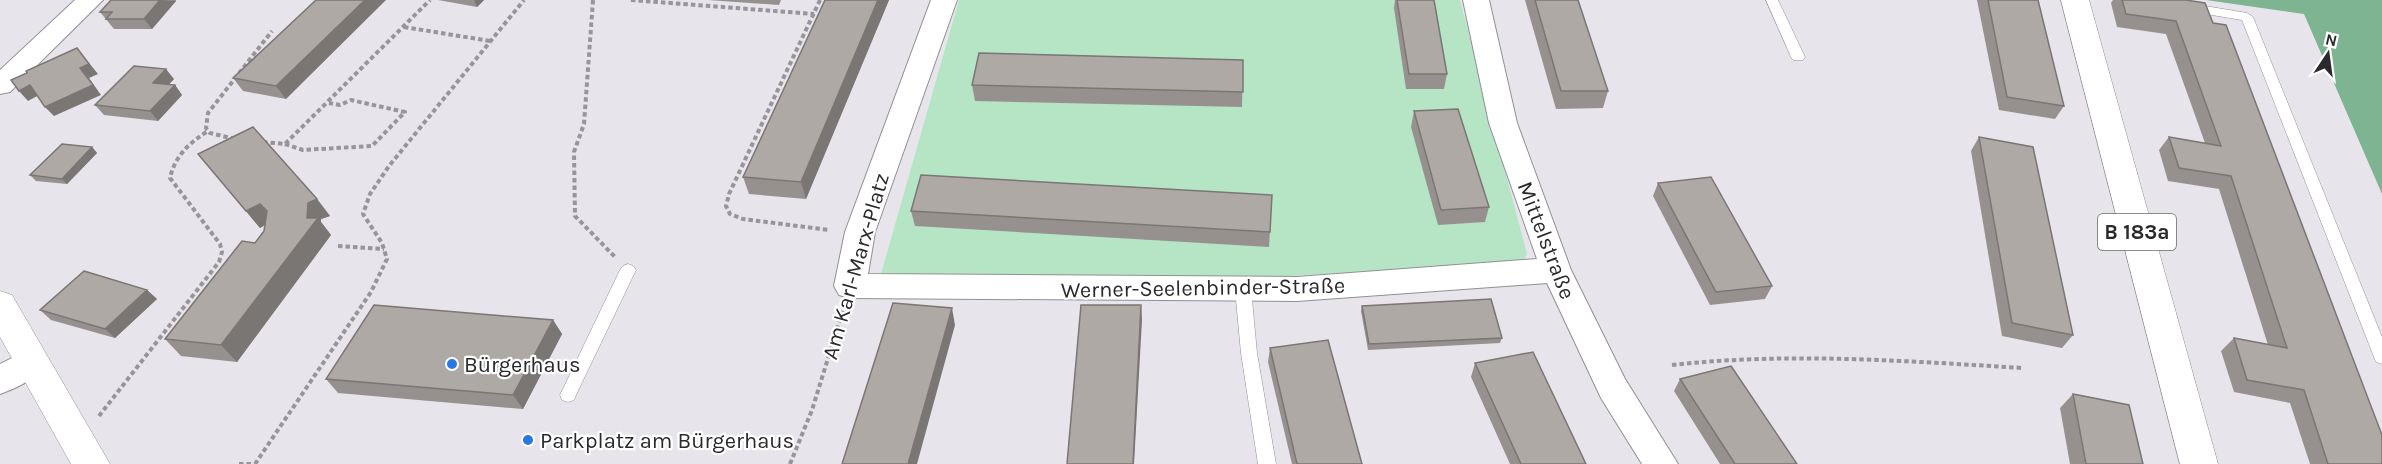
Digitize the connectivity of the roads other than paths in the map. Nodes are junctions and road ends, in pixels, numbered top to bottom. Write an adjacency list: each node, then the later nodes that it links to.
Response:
1 (90, 0): 8 (street)
2 (944, 0): 11 (street, Am Karl-Marx-Platz)
3 (1476, 0): 10 (street, Mittelstraße)
4 (1772, 0): 7 (lane)
5 (2075, 0): 21 (main road, B 183a)
6 (2167, 4): 14 (lane)
7 (1798, 57)
8 (0, 85)
9 (628, 270): 17 (lane)
10 (1556, 270): 12 (street, Werner-Seelenbinder-Straße); 20 (street, Mittelstraße)
11 (850, 286): 12 (street, Werner-Seelenbinder-Straße)
12 (1243, 289): 19 (lane)
13 (0, 305): 15 (main road)
14 (2382, 357)
15 (32, 361): 16 (street); 18 (main road)
16 (0, 380)
17 (568, 395)
18 (84, 453)
19 (1267, 464)
20 (1661, 464)
21 (2199, 464)

